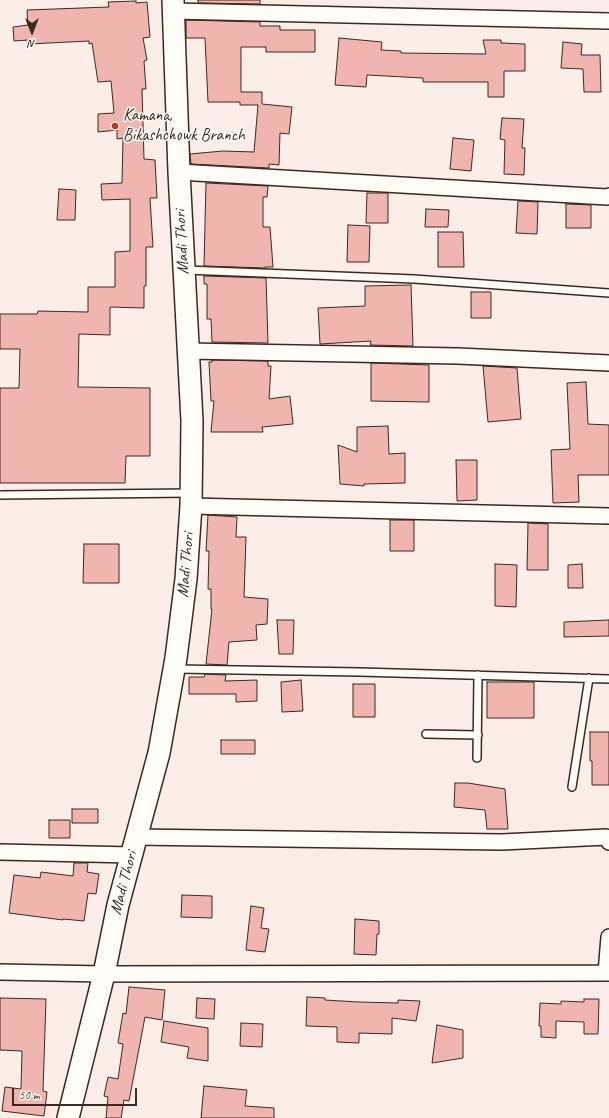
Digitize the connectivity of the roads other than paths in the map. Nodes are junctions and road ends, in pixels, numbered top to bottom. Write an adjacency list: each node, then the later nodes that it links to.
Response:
1 (173, 5): 2 (street); 3 (main road, Madi Thori)
2 (609, 21)
3 (179, 172): 4 (street); 5 (main road, Madi Thori)
4 (609, 196)
5 (184, 270): 6 (lane); 7 (main road, Madi Thori)
6 (609, 293)
7 (188, 352): 8 (street); 10 (main road, Madi Thori)
8 (609, 363)
9 (0, 495): 10 (lane)
10 (190, 499): 11 (street); 12 (main road, Madi Thori)
11 (609, 516)
12 (174, 669): 13 (lane); 21 (main road, Madi Thori)
13 (478, 676): 14 (lane); 17 (lane)
14 (589, 678): 15 (lane); 19 (lane)
15 (609, 679)
16 (426, 734): 17 (lane)
17 (478, 735): 18 (lane)
18 (477, 758)
19 (572, 787)
20 (609, 842): 21 (street)
21 (134, 846): 22 (street); 26 (main road, Madi Thori)
22 (0, 852)
23 (609, 937): 25 (street)
24 (0, 972): 26 (street)
25 (607, 973): 26 (street)
26 (104, 974): 27 (main road, Madi Thori)
27 (68, 1118)

